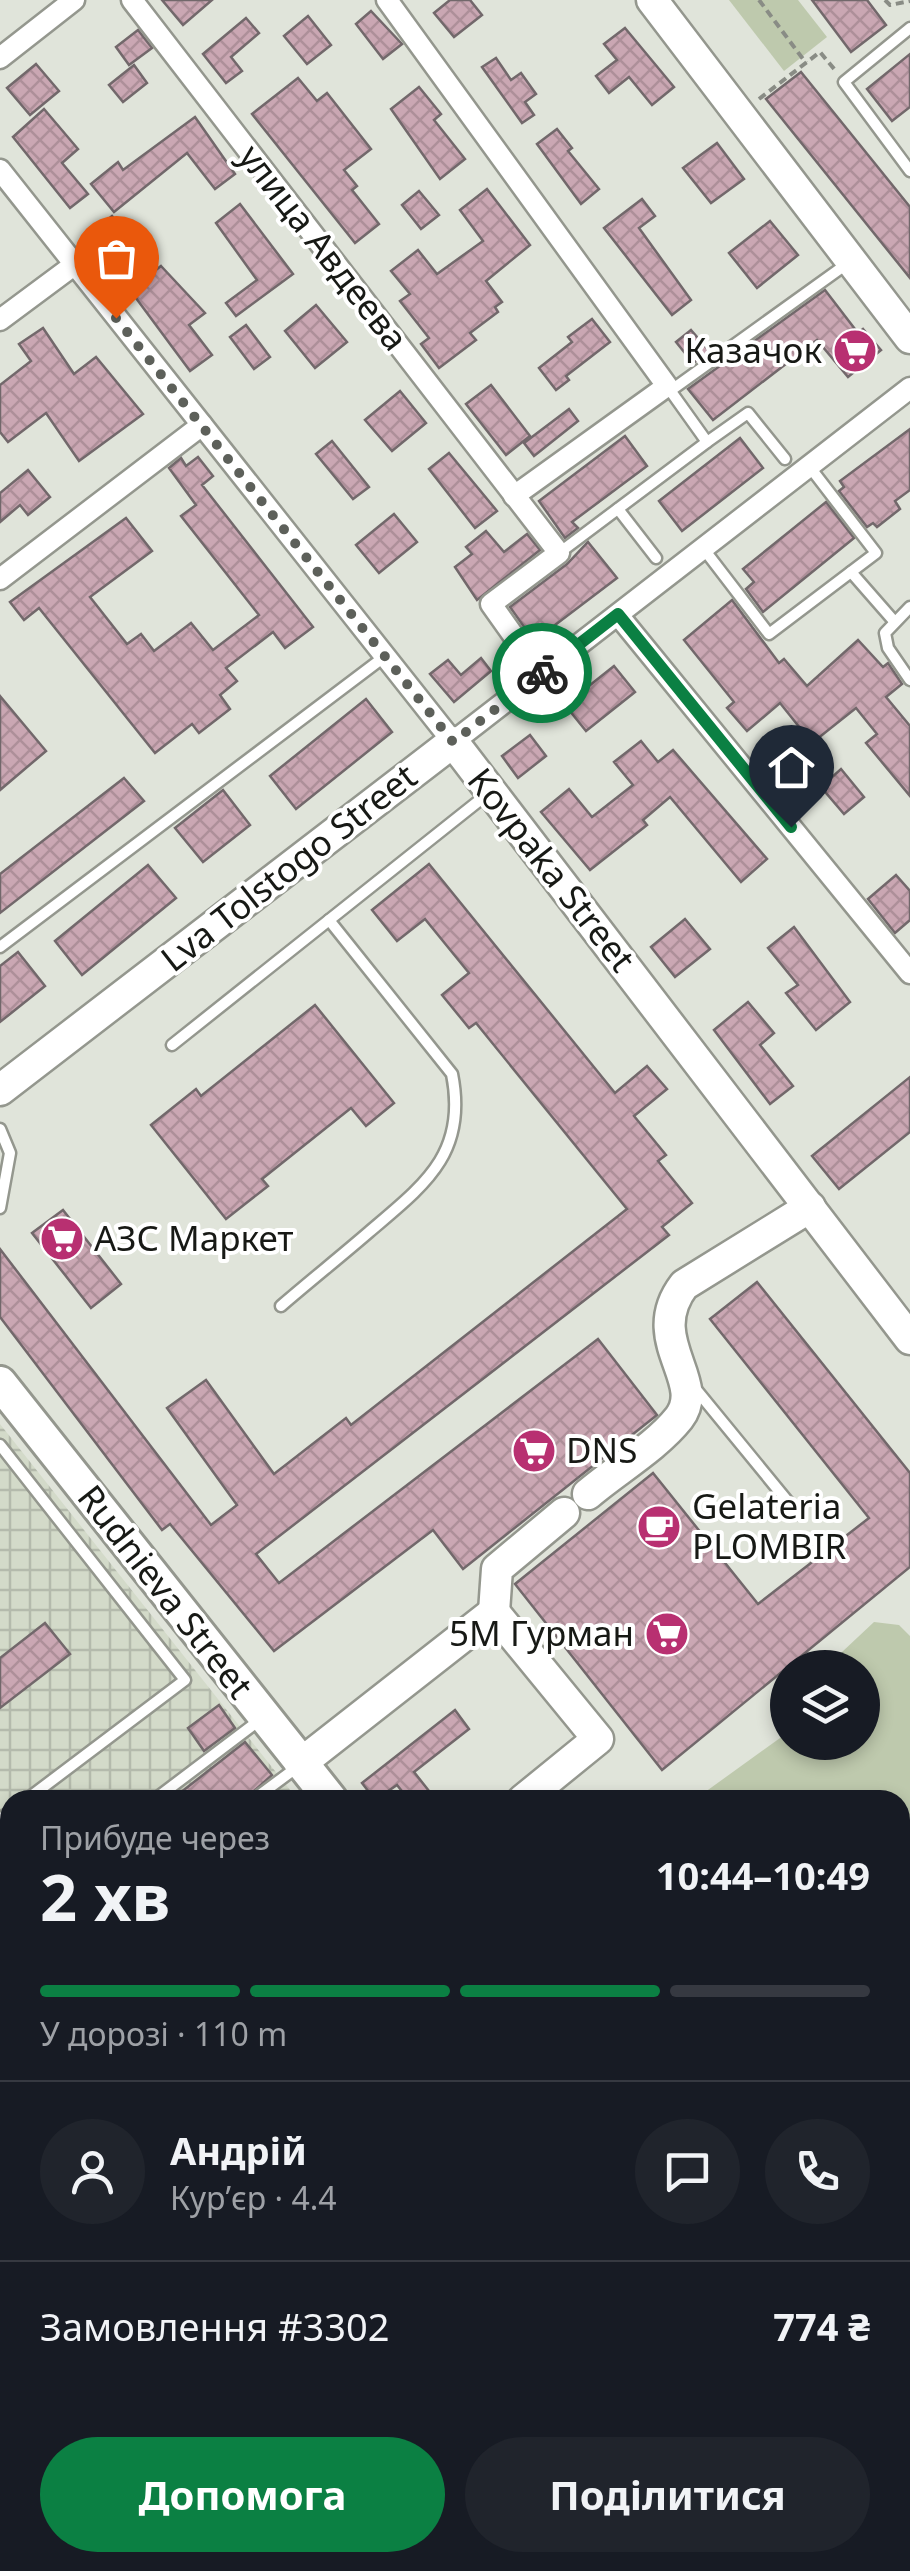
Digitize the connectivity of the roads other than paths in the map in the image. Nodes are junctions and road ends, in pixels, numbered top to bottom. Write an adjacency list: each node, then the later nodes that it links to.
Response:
1 (74, 0): 6 (street)
2 (132, 0): 19 (street, улица Авдеева)
3 (387, 0): 13 (street)
4 (652, 0): 9 (street)
5 (910, 28): 8 (lane)
6 (0, 58)
7 (0, 170): 10 (street, Kovpaka Street)
8 (910, 171)
9 (844, 260): 12 (street); 13 (lane)
10 (74, 265): 11 (street); 15 (street, Kovpaka Street)
11 (0, 320)
12 (910, 338)
13 (668, 388): 16 (lane); 19 (street)
14 (910, 388): 18 (street, Lva Tolstogo Street)
15 (202, 425): 25 (street); 30 (street, Kovpaka Street)
16 (707, 442): 17 (lane); 20 (lane)
17 (785, 459)
18 (809, 466): 21 (street, Lva Tolstogo Street); 24 (lane)
19 (514, 496): 22 (street, улица Авдеева)
20 (618, 510): 22 (lane); 23 (lane)
21 (703, 548): 24 (lane); 27 (street, Lva Tolstogo Street)
22 (559, 553): 29 (street)
23 (656, 558)
24 (851, 572): 28 (lane)
25 (0, 580)
26 (910, 607): 28 (lane)
27 (618, 614): 32 (street, Lva Tolstogo Street); 36 (street)
28 (893, 620): 31 (lane)
29 (528, 656)
30 (384, 657): 32 (street, Kovpaka Street); 35 (lane)
31 (910, 680)
32 (453, 742): 33 (street, Kovpaka Street); 38 (street, Lva Tolstogo Street)
33 (490, 791): 34 (lane); 41 (street, Kovpaka Street)
34 (330, 920): 37 (lane); 42 (lane)
35 (0, 947)
36 (910, 972)
37 (172, 1046)
38 (0, 1090)
39 (0, 1129): 40 (lane)
40 (0, 1208)
41 (810, 1208): 43 (street, Kovpaka Street); 44 (street)
42 (281, 1306)
43 (910, 1339)
44 (684, 1375): 47 (lane); 48 (street)
45 (0, 1384): 49 (main road, Rudnieva Street)
46 (0, 1444): 51 (lane)
47 (798, 1514)
48 (494, 1612): 50 (street); 55 (street)
49 (264, 1717): 50 (main road, Rudnieva Street); 52 (lane)
50 (300, 1764): 53 (lane); 54 (main road, Rudnieva Street)
51 (39, 1790)
52 (167, 1790)
53 (266, 1790)
54 (322, 1790)
55 (535, 1790)

